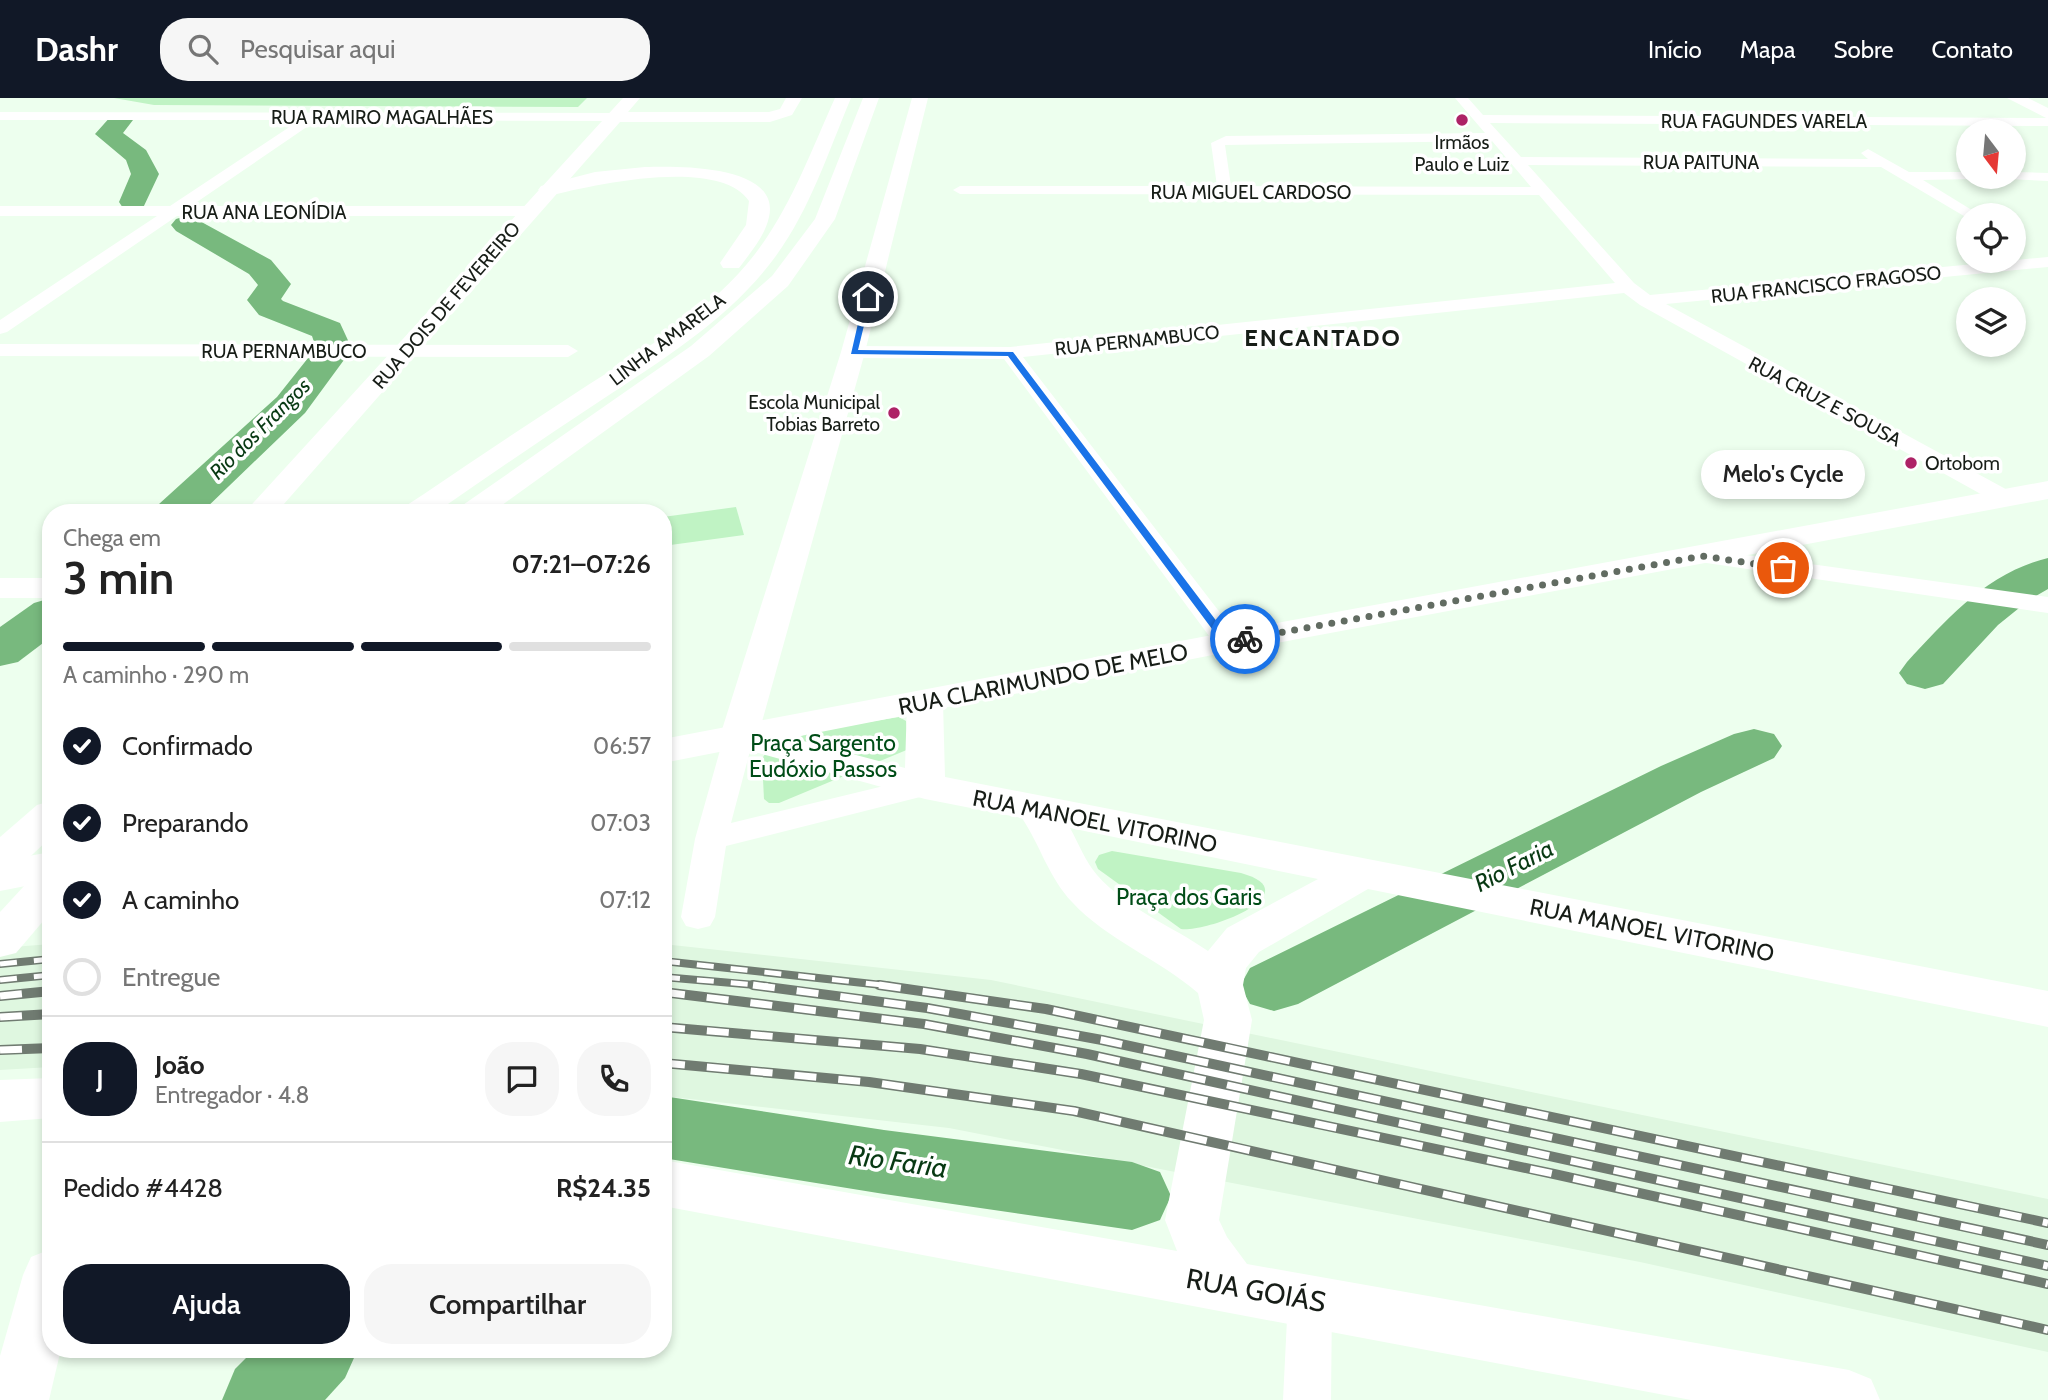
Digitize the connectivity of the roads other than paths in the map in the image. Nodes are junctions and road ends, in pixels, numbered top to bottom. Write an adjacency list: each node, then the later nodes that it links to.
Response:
1 (794, 98): 9 (main road, RUA RAMIRO MAGALHÃES)
2 (843, 98): 38 (main road, LINHA AMARELA)
3 (871, 98): 18 (main road, LINHA AMARELA)
4 (888, 98): 18 (main road)
5 (920, 98): 43 (main road)
6 (1461, 98): 14 (street, RUA CRUZ E SOUSA)
7 (2015, 98): 10 (main road)
8 (46, 103): 12 (street)
9 (624, 108): 13 (street, RUA RAMIRO MAGALHÃES); 26 (main road, RUA DOIS DE FEVEREIRO)
10 (2048, 114)
11 (0, 116): 12 (street, RUA RAMIRO MAGALHÃES)
12 (20, 116): 13 (street, RUA RAMIRO MAGALHÃES); 17 (street)
13 (315, 116): 33 (street)
14 (1479, 119): 15 (street, RUA FAGUNDES VARELA); 19 (street, RUA CRUZ E SOUSA)
15 (1818, 121): 16 (street, RUA FAGUNDES VARELA); 21 (street)
16 (2048, 122)
17 (0, 125)
18 (859, 136): 38 (main road, LINHA AMARELA)
19 (1496, 137): 20 (street, RUA CRUZ E SOUSA); 29 (street)
20 (1517, 161): 21 (street, RUA PAITUNA); 28 (street, RUA CRUZ E SOUSA)
21 (1885, 163): 22 (street)
22 (1905, 176): 23 (street); 30 (street)
23 (1956, 176)
24 (2026, 176): 25 (street)
25 (2048, 177)
26 (548, 190): 32 (main road, RUA DOIS DE FEVEREIRO); 38 (main road)
27 (960, 190): 29 (street, RUA MIGUEL CARDOSO)
28 (1542, 191): 29 (street, RUA MIGUEL CARDOSO); 36 (street, RUA CRUZ E SOUSA)
29 (1225, 192)
30 (1956, 207)
31 (0, 211): 33 (street, RUA ANA LEONÍDIA)
32 (528, 211): 33 (street, RUA ANA LEONÍDIA); 41 (main road, RUA DOIS DE FEVEREIRO)
33 (172, 212): 39 (street)
34 (2026, 249): 35 (street)
35 (2048, 262): 37 (street, RUA FRANCISCO FRAGOSO)
36 (1628, 287): 37 (street, RUA CRUZ E SOUSA); 44 (street, RUA PERNAMBUCO)
37 (1646, 301): 46 (street, RUA CRUZ E SOUSA)
38 (713, 318): 48 (main road, LINHA AMARELA); 49 (main road, LINHA AMARELA)
39 (0, 328)
40 (0, 350): 41 (street, RUA PERNAMBUCO)
41 (406, 351): 42 (street, RUA PERNAMBUCO); 47 (main road, RUA DOIS DE FEVEREIRO)
42 (568, 351)
43 (853, 352): 44 (street, RUA PERNAMBUCO); 56 (main road)
44 (1010, 354): 54 (street)
45 (2048, 490): 46 (main road, RUA CLARIMUNDO DE MELO)
46 (2005, 498): 50 (main road, RUA CLARIMUNDO DE MELO)
47 (268, 504)
48 (428, 504)
49 (484, 504)
50 (1702, 556): 53 (street); 54 (main road, RUA CLARIMUNDO DE MELO)
51 (0, 587): 52 (main road)
52 (42, 588)
53 (2048, 605)
54 (1227, 642): 55 (main road, RUA CLARIMUNDO DE MELO)
55 (925, 702): 56 (main road, RUA CLARIMUNDO DE MELO); 58 (main road)
56 (739, 736): 57 (main road, RUA CLARIMUNDO DE MELO); 58 (main road); 62 (street)
57 (672, 749)
58 (925, 786): 59 (main road, RUA MANOEL VITORINO); 62 (street)
59 (1037, 810): 66 (main road, RUA MANOEL VITORINO); 71 (main road)
60 (42, 822): 64 (main road)
61 (42, 829): 63 (main road)
62 (711, 839): 69 (street)
63 (0, 850)
64 (0, 862)
65 (42, 868): 67 (main road)
66 (1362, 873): 71 (main road); 72 (main road, RUA MANOEL VITORINO)
67 (0, 876)
68 (42, 894): 70 (main road)
69 (698, 917)
70 (0, 941)
71 (1220, 985): 76 (main road)
72 (2048, 1009)
73 (42, 1099): 74 (main road)
74 (0, 1101)
75 (672, 1185): 77 (main road, RUA GOIÁS)
76 (1192, 1220): 77 (main road); 78 (main road)
77 (1130, 1267): 78 (main road, RUA GOIÁS)
78 (1228, 1285): 79 (main road, RUA GOIÁS)
79 (1310, 1300): 82 (street); 83 (main road, RUA GOIÁS)
80 (42, 1309): 81 (main road)
81 (18, 1400)
82 (1307, 1400)
83 (1849, 1400)

